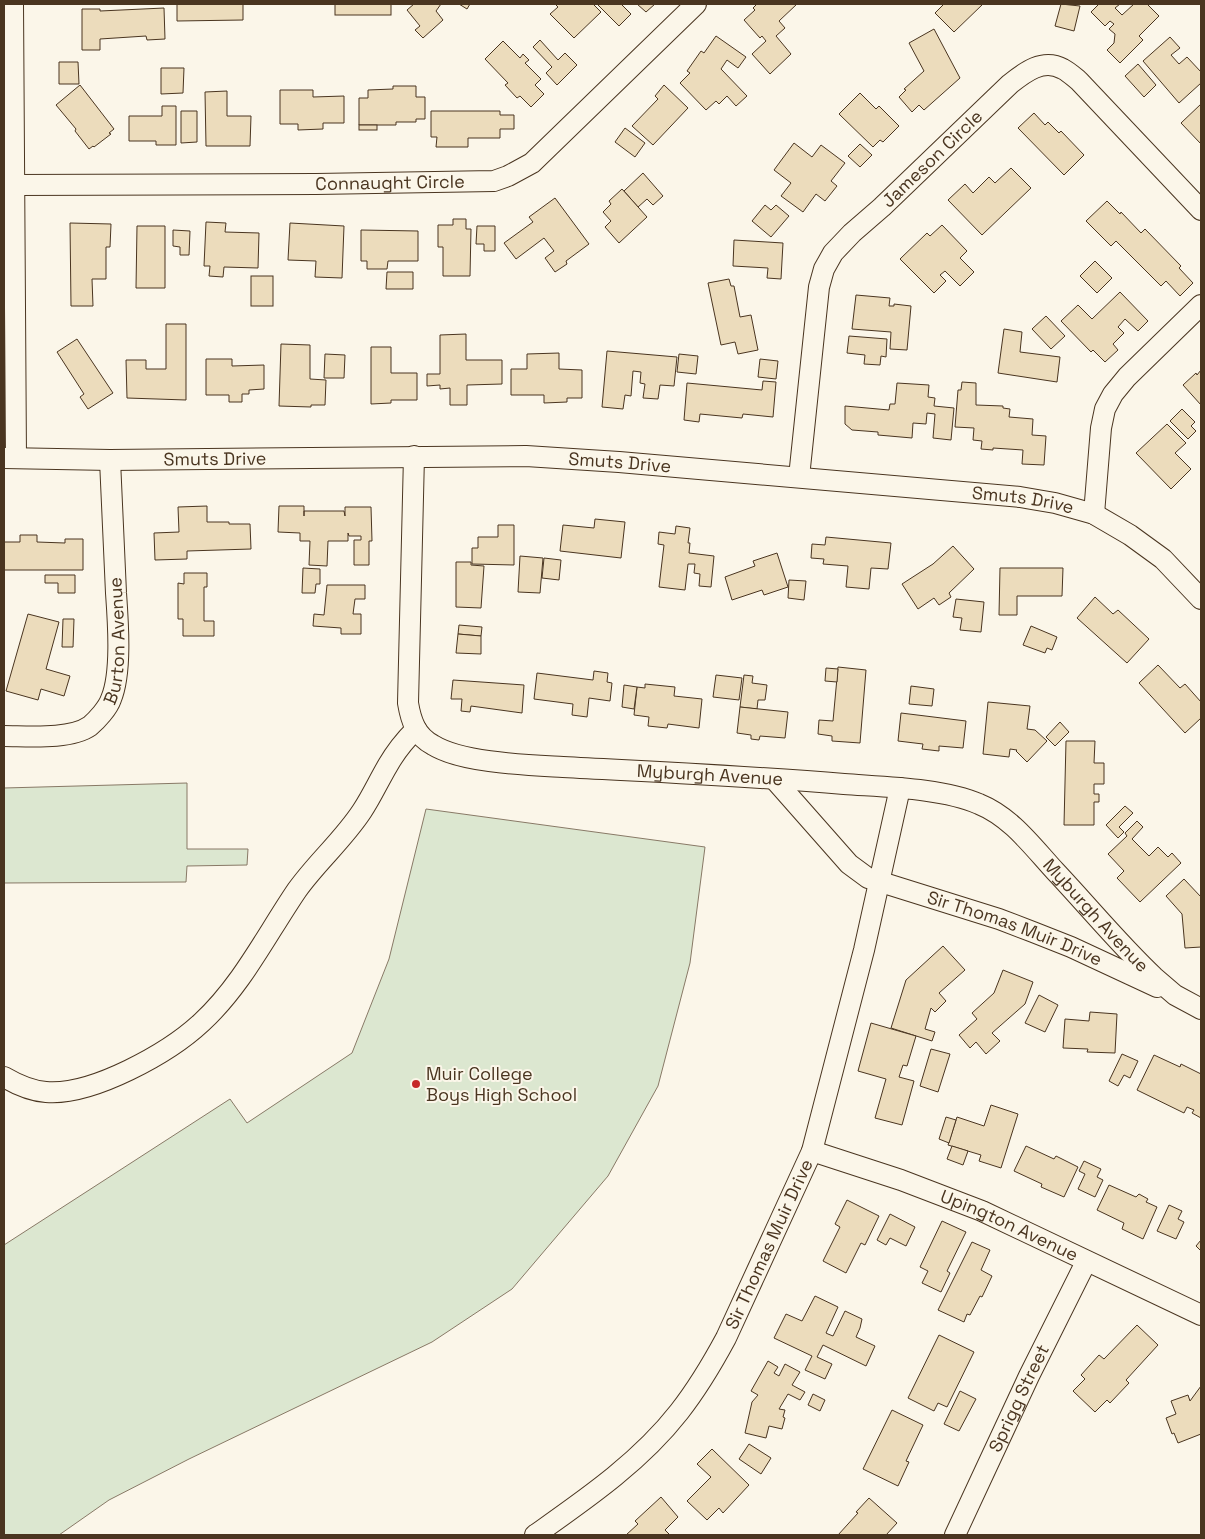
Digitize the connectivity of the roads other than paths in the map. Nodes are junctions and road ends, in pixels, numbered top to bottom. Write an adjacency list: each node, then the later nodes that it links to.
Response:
1 (13, 4): 3 (street)
2 (696, 4): 3 (street, Connaught Circle)
3 (15, 186): 7 (street)
4 (1201, 210): 9 (street, Jameson Circle)
5 (1201, 305): 10 (street)
6 (414, 456): 8 (street, Smuts Drive); 9 (street, Smuts Drive); 12 (street, Myburgh Avenue)
7 (10, 458): 8 (street, Smuts Drive)
8 (110, 460): 13 (street, Burton Avenue)
9 (799, 477): 10 (street, Smuts Drive)
10 (1094, 514): 11 (street, Smuts Drive)
11 (1201, 599)
12 (416, 729): 14 (street, Myburgh Avenue); 19 (street)
13 (4, 736)
14 (774, 779): 15 (street, Myburgh Avenue); 16 (street, Sir Thomas Muir Drive)
15 (900, 788): 16 (street, Sir Thomas Muir Drive); 17 (street, Myburgh Avenue)
16 (880, 881): 17 (street, Sir Thomas Muir Drive); 20 (street, Sir Thomas Muir Drive)
17 (1175, 995): 18 (street, Myburgh Avenue)
18 (1201, 1009)
19 (4, 1077)
20 (812, 1151): 21 (street, Upington Avenue); 23 (street, Sir Thomas Muir Drive)
21 (1086, 1262): 22 (street, Upington Avenue); 24 (street, Sprigg Street)
22 (1201, 1316)
23 (535, 1535)
24 (955, 1535)

